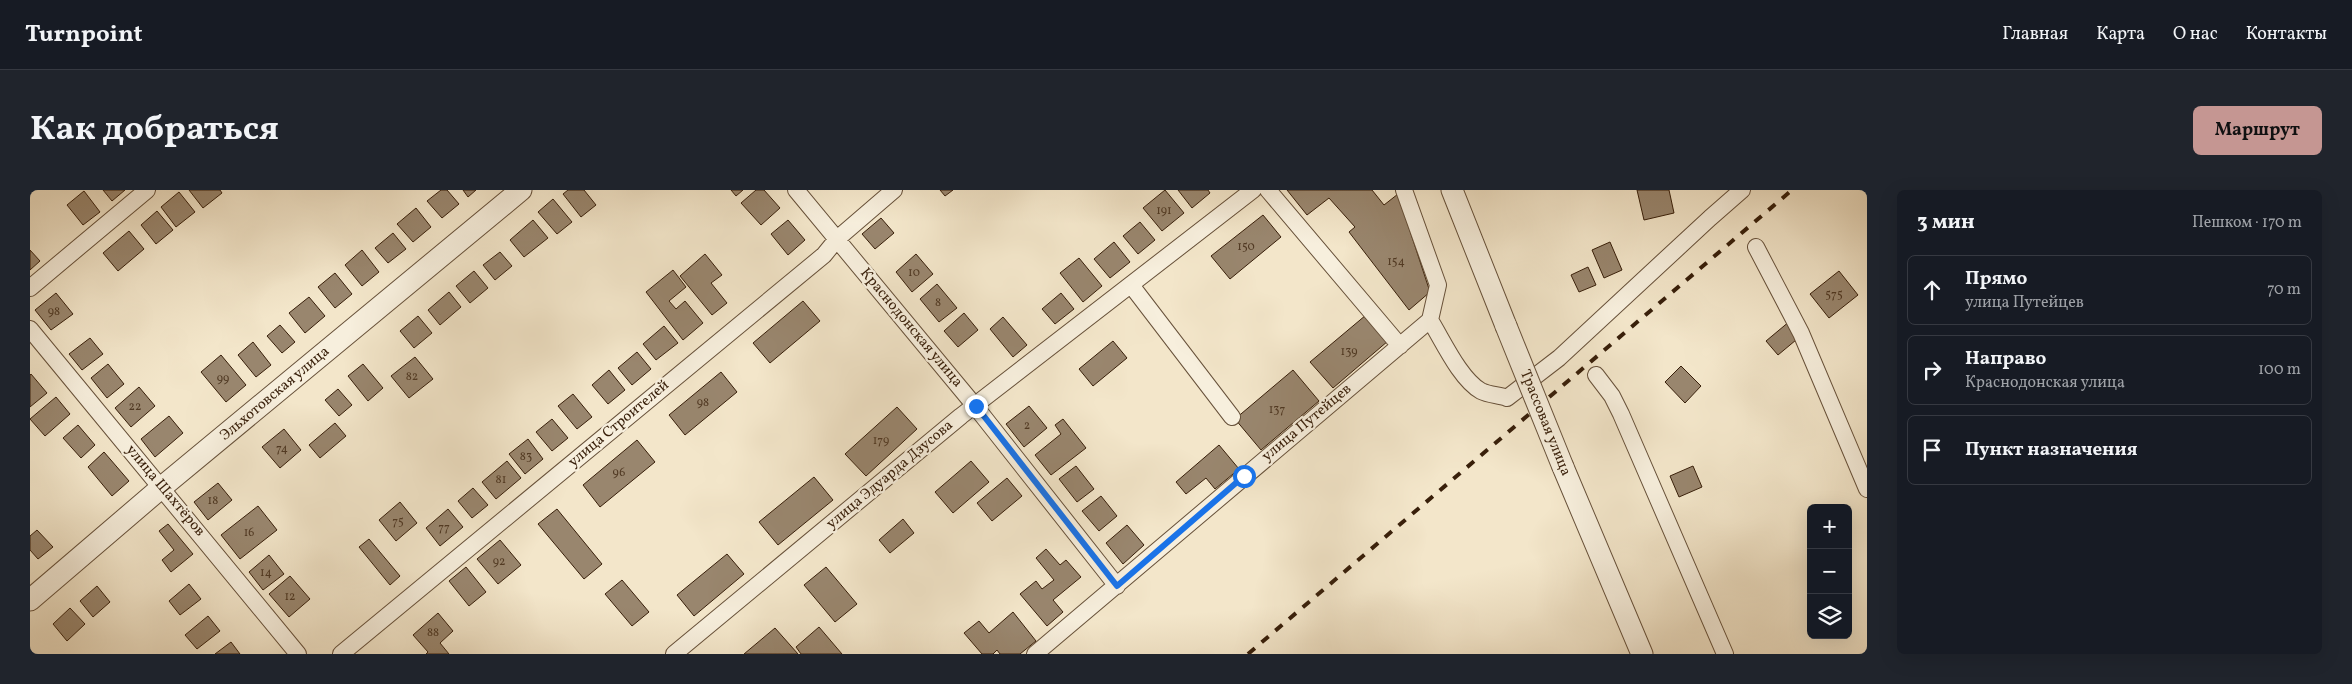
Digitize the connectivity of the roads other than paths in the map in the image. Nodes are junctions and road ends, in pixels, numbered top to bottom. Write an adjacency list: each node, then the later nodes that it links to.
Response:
1 (147, 190): 13 (street)
2 (521, 190): 20 (street, Эльхотовская улица)
3 (796, 190): 10 (street, Краснодонская улица)
4 (894, 190): 10 (street, улица Строителей)
5 (1253, 190): 12 (street, улица Эдуарда Дзусова)
6 (1268, 190): 16 (street)
7 (1404, 190): 14 (street)
8 (1452, 190): 28 (street, Трассовая улица, bridge)
9 (1742, 190): 14 (street)
10 (837, 239): 18 (street, Краснодонская улица); 25 (street, улица Строителей)
11 (1756, 247): 21 (street)
12 (1131, 285): 18 (street, улица Эдуарда Дзусова); 19 (street)
13 (30, 288)
14 (1430, 320): 16 (street, улица Путейцев)
15 (30, 329): 20 (street, улица Шахтёров)
16 (1400, 346): 22 (street, улица Путейцев)
17 (1596, 375): 29 (street)
18 (976, 406): 22 (street, Краснодонская улица); 26 (street, улица Эдуарда Дзусова)
19 (1232, 417)
20 (162, 487): 23 (street, Эльхотовская улица); 24 (street, улица Шахтёров)
21 (1867, 489)
22 (1117, 586): 27 (street, улица Путейцев)
23 (30, 600)
24 (298, 654)
25 (341, 654)
26 (674, 654)
27 (1035, 654)
28 (1642, 654)
29 (1725, 654)

